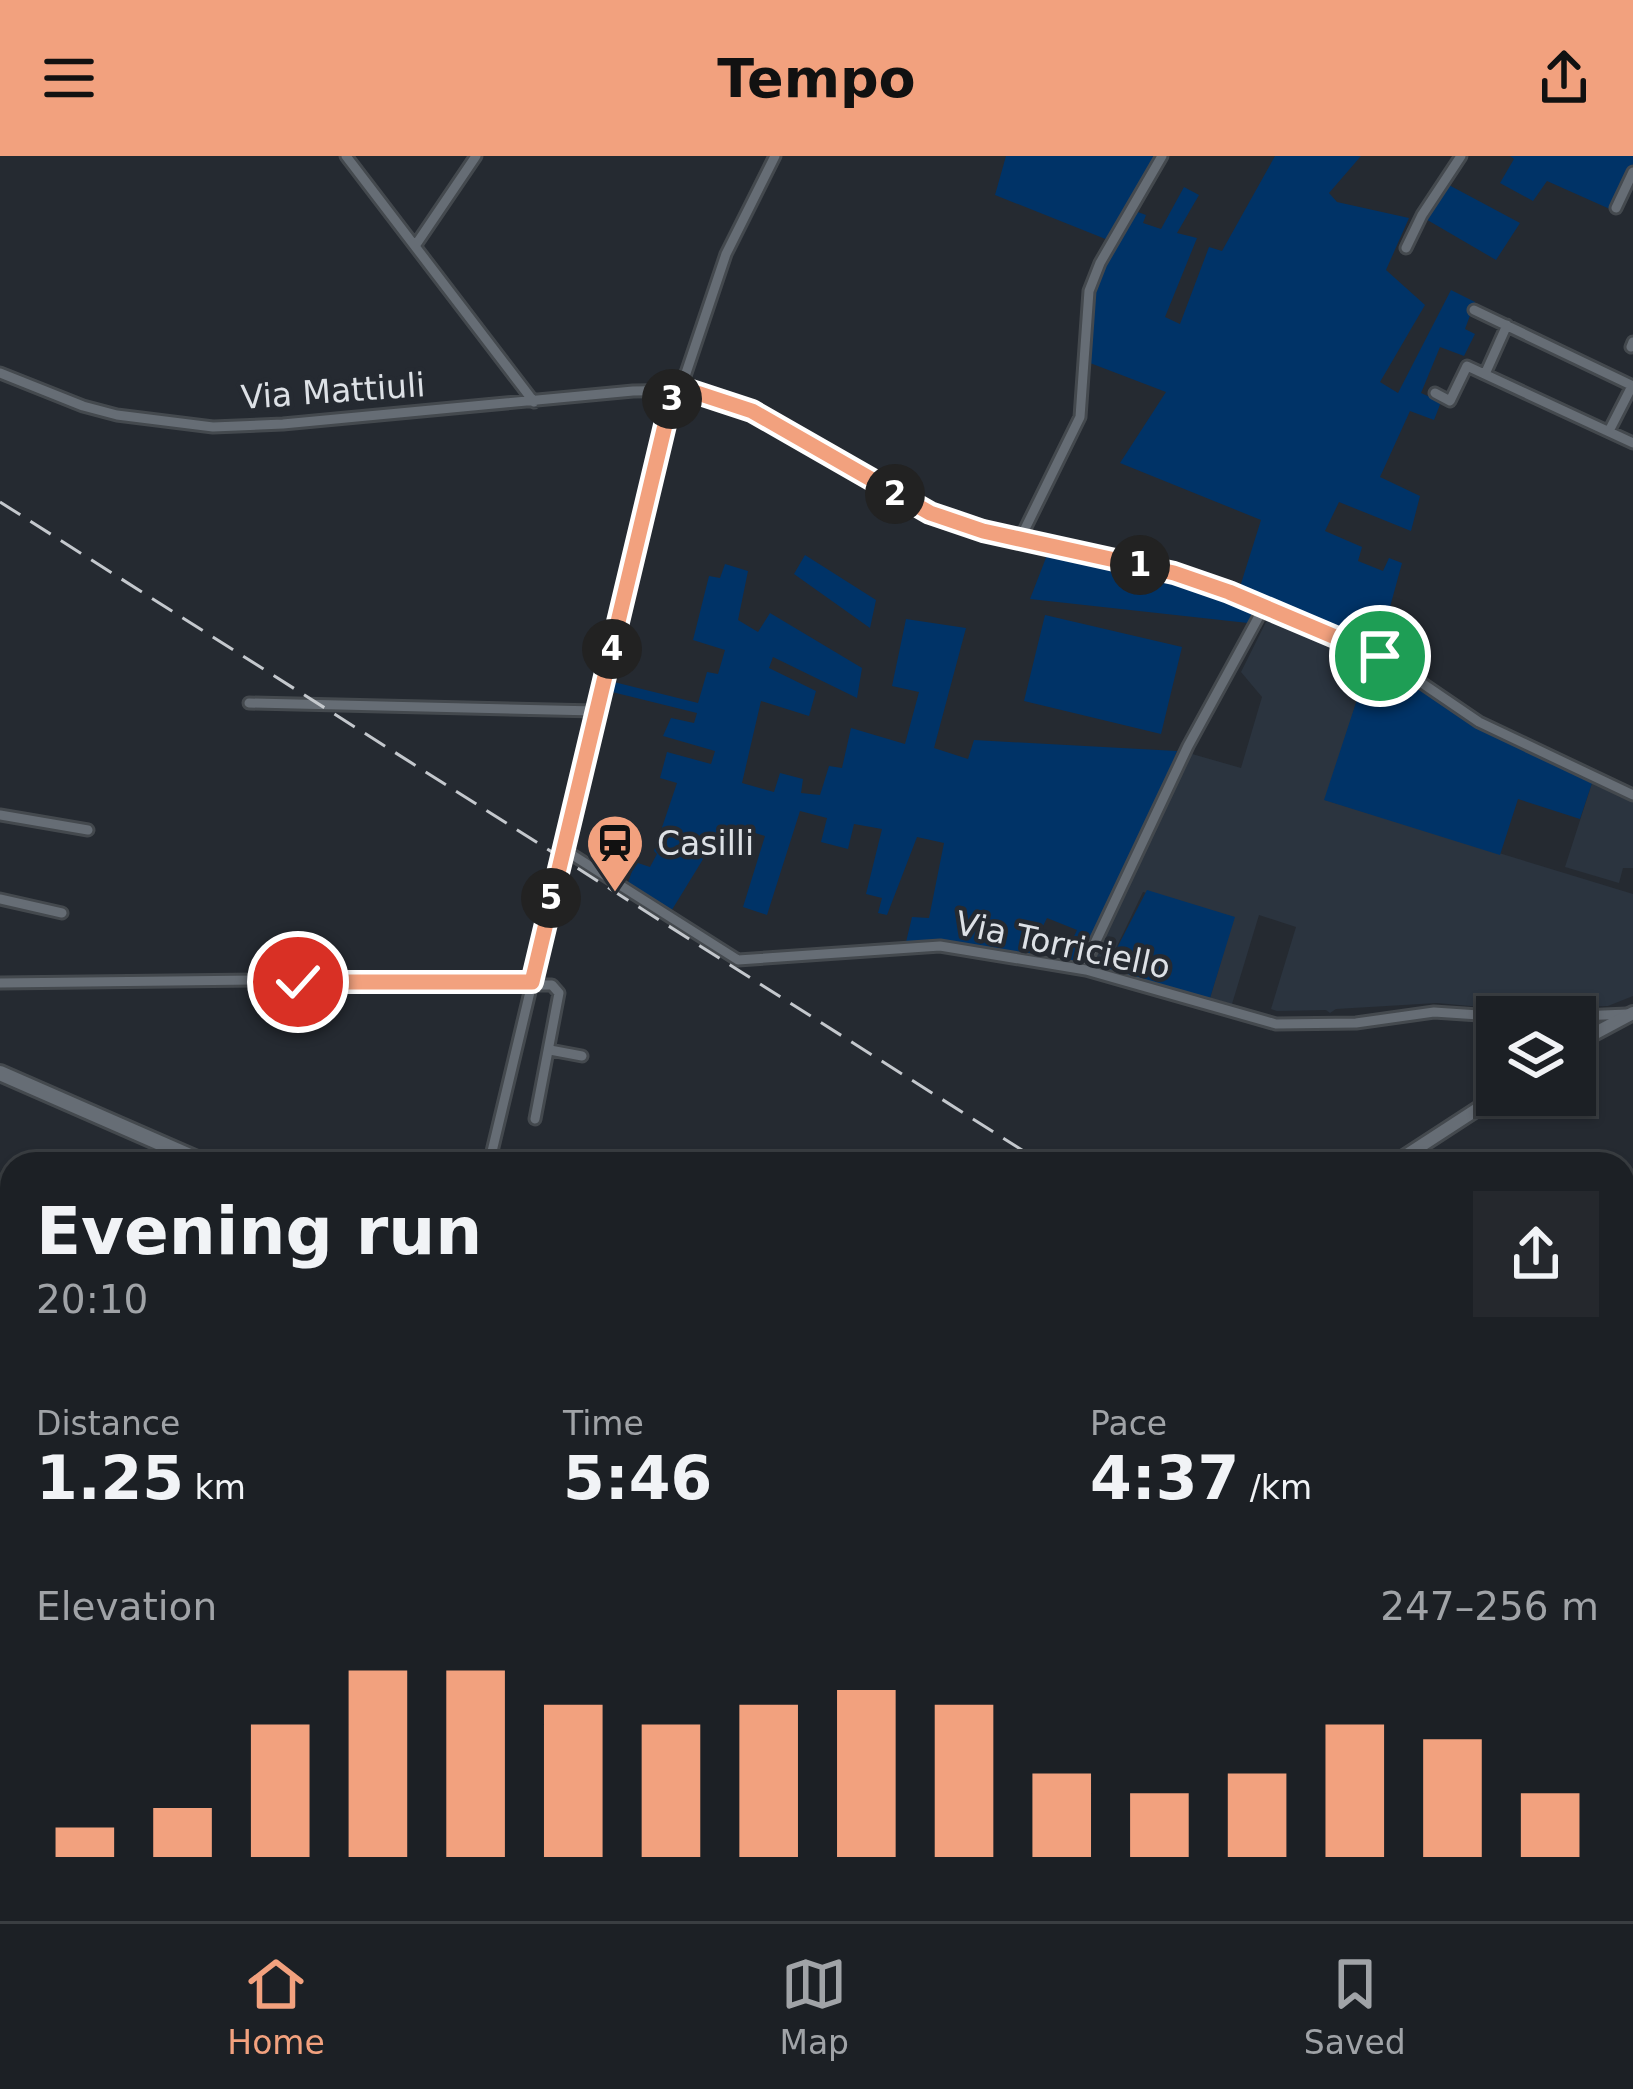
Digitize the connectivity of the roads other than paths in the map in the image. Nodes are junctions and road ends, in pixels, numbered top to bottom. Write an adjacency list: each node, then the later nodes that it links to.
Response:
1 (346, 156): 8 (street)
2 (476, 156): 8 (street)
3 (775, 156): 15 (street)
4 (1162, 156): 20 (street)
5 (1461, 156): 9 (street)
6 (1633, 172): 7 (street)
7 (1616, 208)
8 (415, 246): 17 (street)
9 (1406, 248)
10 (1474, 310): 11 (street)
11 (1507, 325): 13 (street); 14 (street)
12 (0, 373): 17 (street, Via Mattiuli)
13 (1485, 374): 16 (street); 18 (street)
14 (1633, 386): 18 (street)
15 (679, 387): 17 (street, Via Mattiuli); 20 (street); 23 (street)
16 (1435, 393)
17 (534, 402)
18 (1609, 431): 19 (street)
19 (1633, 443)
20 (1020, 538): 21 (street)
21 (1264, 607): 24 (street); 30 (street, Via Torriciello)
22 (249, 703): 23 (street)
23 (596, 711): 27 (street)
24 (1633, 795)
25 (0, 815): 26 (street)
26 (88, 830)
27 (563, 849): 31 (street); 34 (street, Via Torriciello)
28 (0, 898): 29 (street)
29 (62, 913)
30 (1087, 960)
31 (532, 982): 32 (street); 37 (street); 43 (street)
32 (0, 983)
33 (1633, 1014): 35 (street); 36 (street)
34 (1476, 1015)
35 (1596, 1015)
36 (1596, 1033)
37 (550, 1050): 38 (street); 41 (street)
38 (582, 1056)
39 (0, 1073): 42 (main road)
40 (1476, 1110): 44 (street)
41 (535, 1119)
42 (181, 1152)
43 (492, 1152)
44 (1411, 1152)

